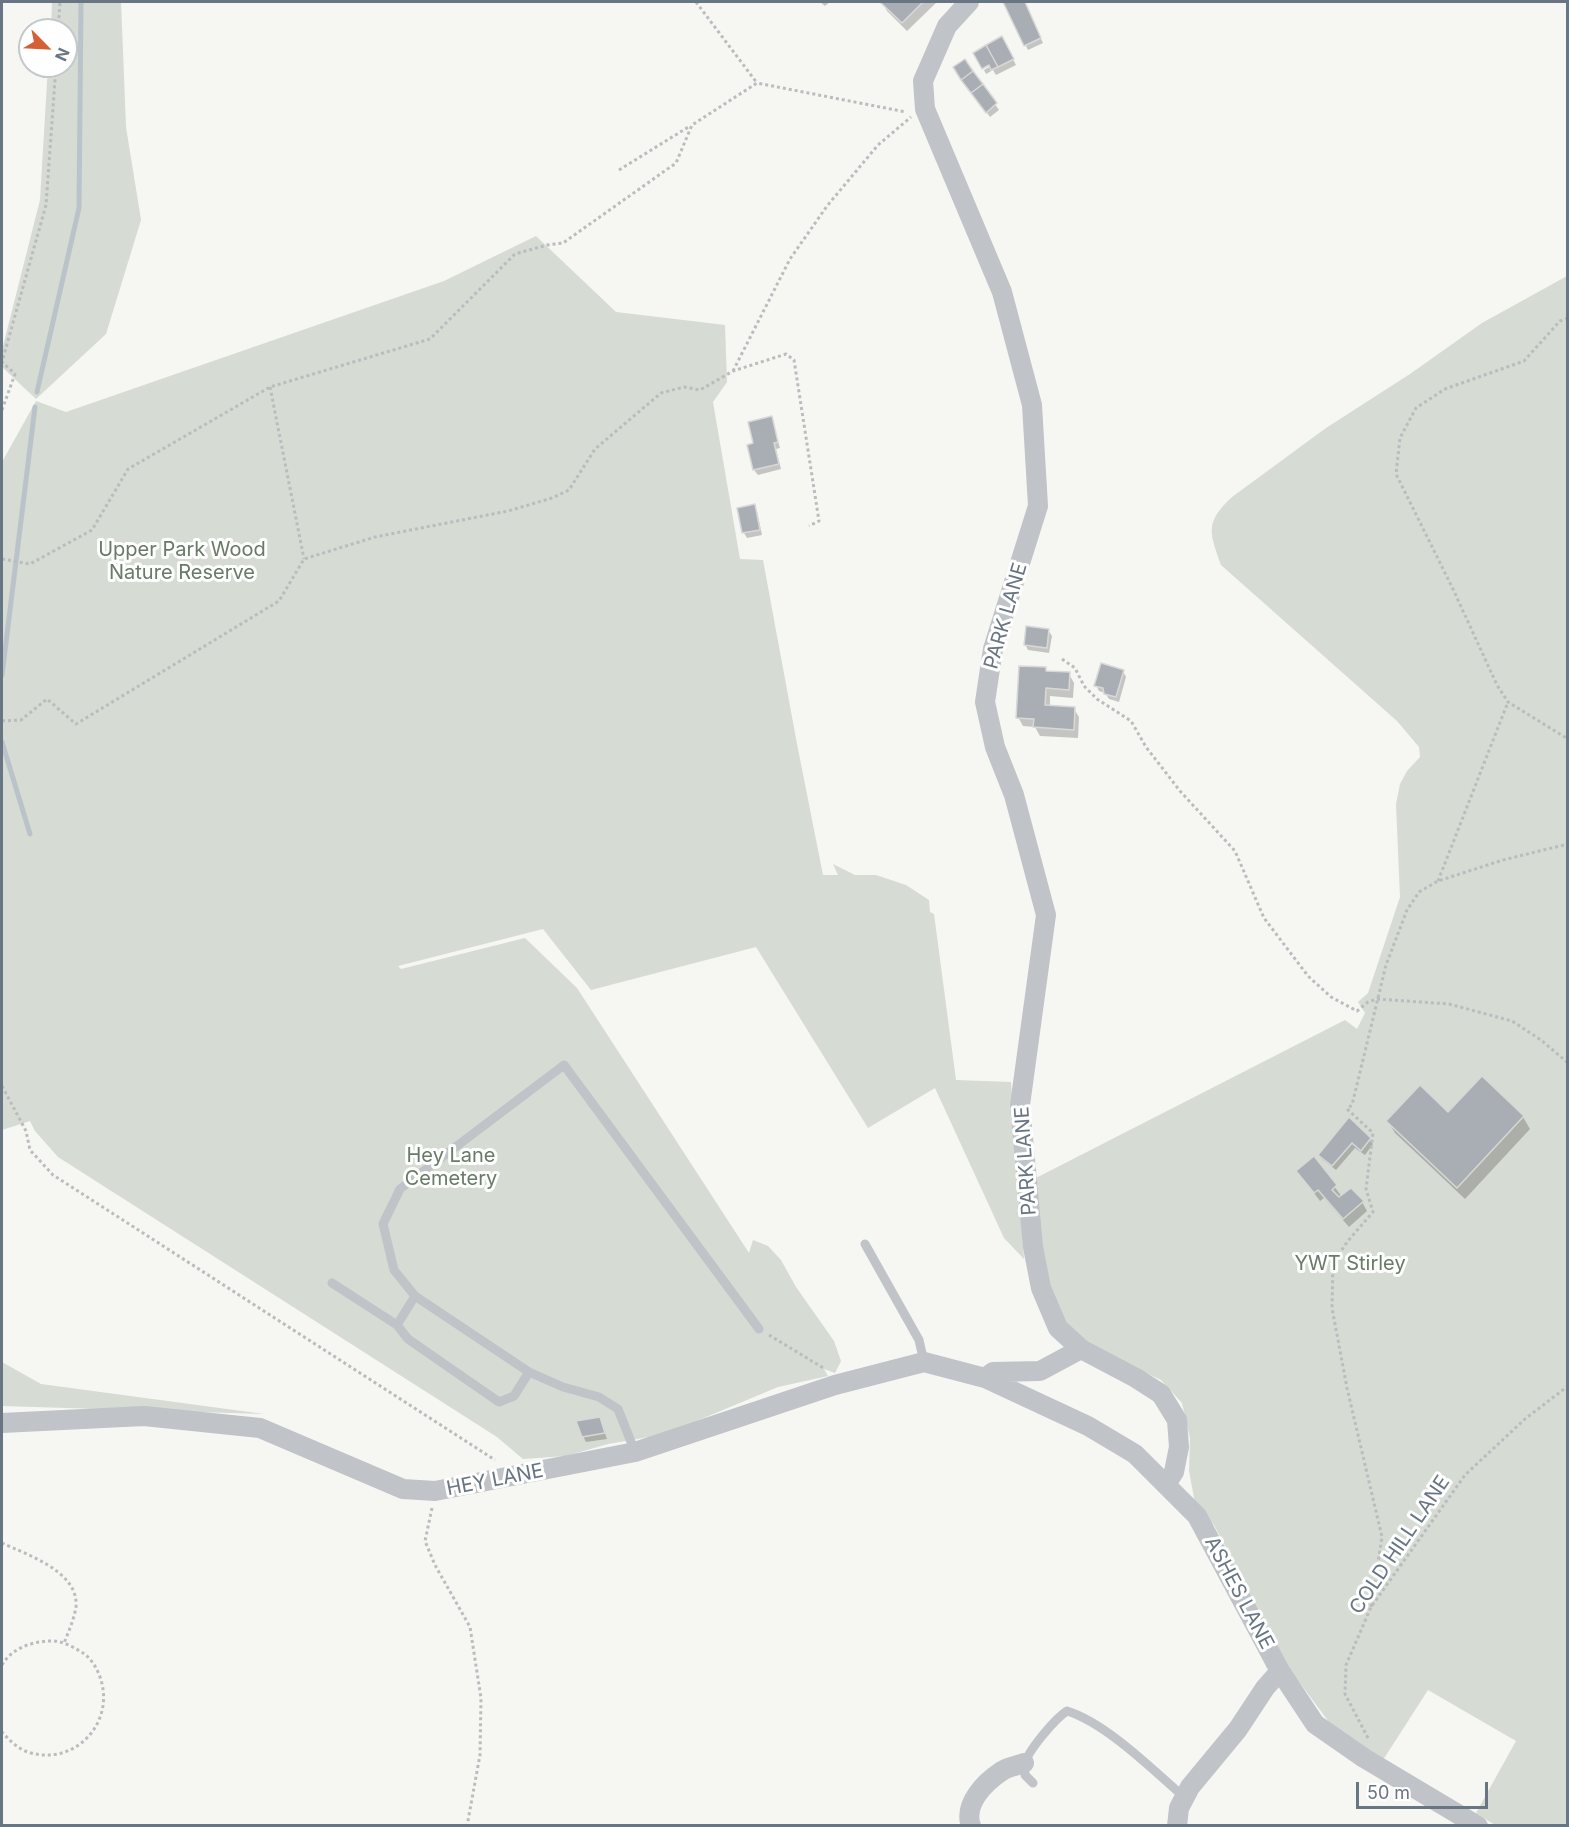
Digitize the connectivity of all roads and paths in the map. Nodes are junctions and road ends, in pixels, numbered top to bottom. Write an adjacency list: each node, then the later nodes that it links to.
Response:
1 (60, 2): 4 (path)
2 (696, 2): 6 (path)
3 (969, 2): 32 (street, PARK LANE)
4 (59, 18)
5 (55, 78): 12 (path)
6 (757, 83): 7 (path); 10 (path)
7 (692, 125): 8 (path); 11 (path)
8 (619, 170)
9 (1568, 318): 17 (path)
10 (733, 371): 13 (path); 15 (path)
11 (270, 387): 14 (path); 15 (path)
12 (2, 410)
13 (809, 526)
14 (2, 559)
15 (304, 559): 18 (path)
16 (1062, 659): 22 (path)
17 (1508, 702): 19 (path); 21 (path)
18 (2, 721)
19 (1568, 739)
20 (1568, 844): 21 (path)
21 (1438, 881): 22 (path)
22 (1377, 999): 23 (path); 44 (path)
23 (1568, 1063)
24 (2, 1086): 26 (path)
25 (2, 1096): 26 (path)
26 (8, 1098): 40 (path)
27 (865, 1244): 33 (lane)
28 (332, 1283): 30 (lane)
29 (415, 1296): 30 (lane); 31 (lane); 34 (lane)
30 (397, 1325): 34 (lane)
31 (759, 1329): 36 (path)
32 (1081, 1349): 35 (street); 41 (street, PARK LANE)
33 (924, 1362): 35 (street, HEY LANE); 36 (street, HEY LANE)
34 (529, 1372): 39 (lane)
35 (985, 1378): 41 (street, ASHES LANE)
36 (835, 1385): 39 (street, HEY LANE)
37 (1568, 1386): 44 (path, COLD HILL LANE)
38 (2, 1423): 42 (street, HEY LANE)
39 (635, 1452): 40 (street, HEY LANE)
40 (502, 1479): 42 (street, HEY LANE)
41 (1167, 1484): 47 (street, ASHES LANE)
42 (435, 1491): 53 (path)
43 (2, 1543): 45 (path)
44 (1371, 1607): 49 (path, COLD HILL LANE)
45 (64, 1643): 46 (path); 48 (path)
46 (2, 1665)
47 (1280, 1671): 49 (street, ASHES LANE); 52 (street)
48 (2, 1732)
49 (1364, 1758): 56 (street, ASHES LANE)
50 (1024, 1763): 51 (lane); 52 (lane); 54 (street)
51 (1033, 1783)
52 (1184, 1797): 55 (street)
53 (467, 1826)
54 (971, 1826)
55 (1177, 1826)
56 (1478, 1826)

